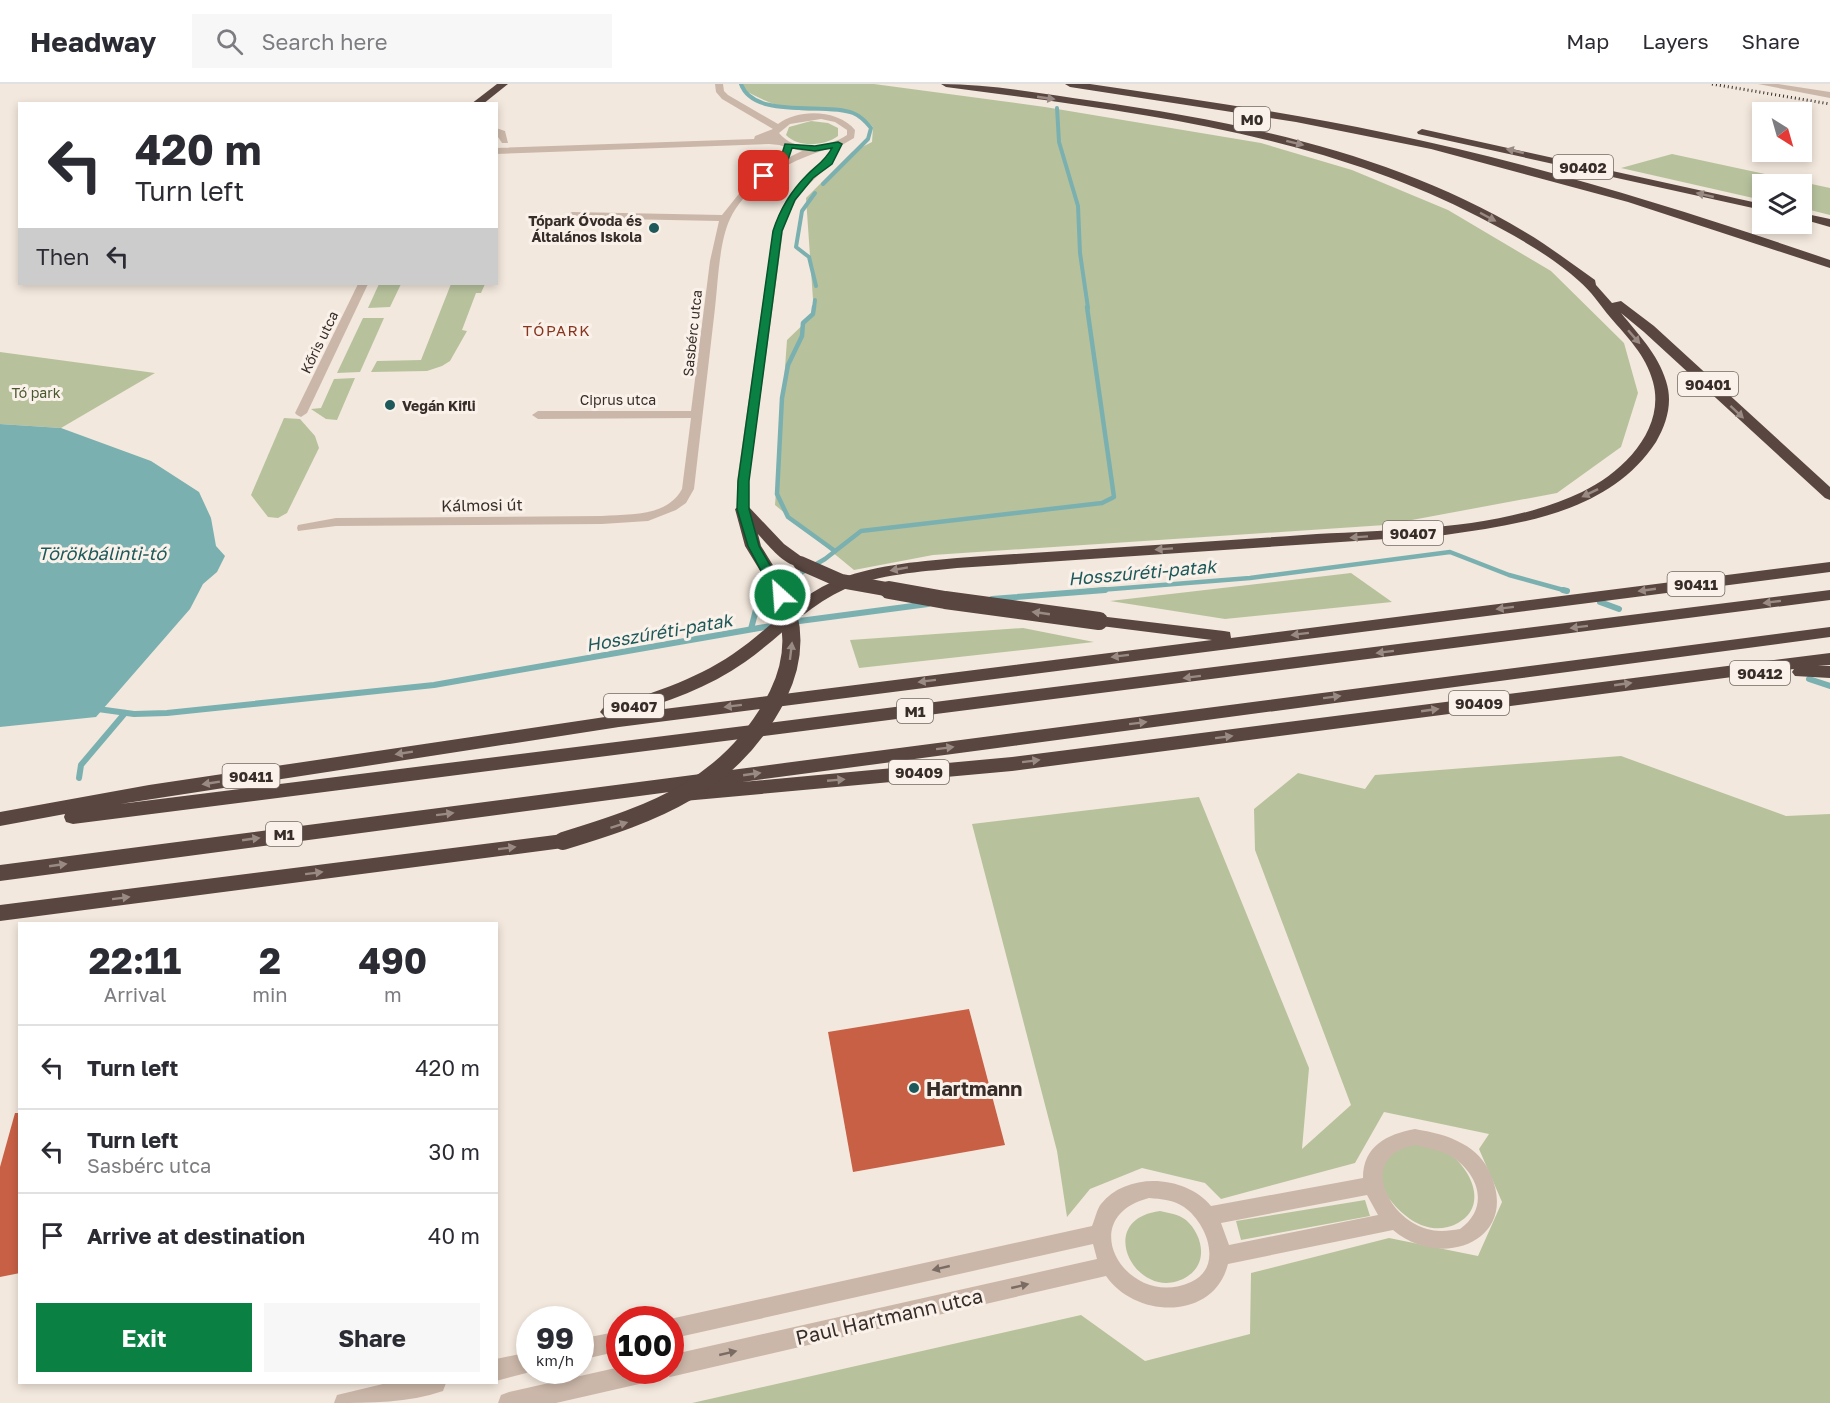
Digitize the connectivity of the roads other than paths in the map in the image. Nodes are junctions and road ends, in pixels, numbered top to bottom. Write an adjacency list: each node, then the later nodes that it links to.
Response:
1 (503, 84): 12 (highway)
2 (516, 84): 13 (highway)
3 (719, 84): 14 (street)
4 (946, 84): 34 (highway, 90401, one-way to 34)
5 (1034, 84): 26 (highway, M0)
6 (1070, 84): 26 (highway, M0)
7 (1117, 84): 10 (highway, 90402)
8 (1762, 84): 11 (street)
9 (1183, 89): 10 (highway)
10 (1205, 95): 28 (highway, 90402, one-way to 10)
11 (1830, 95)
12 (479, 102)
13 (496, 102)
14 (743, 107): 15 (street); 16 (street)
15 (798, 119): 16 (street); 21 (street)
16 (777, 130): 19 (street); 20 (street)
17 (498, 132): 18 (street)
18 (505, 141): 22 (street); 23 (street)
19 (742, 142): 20 (street); 23 (street)
20 (785, 144): 24 (street); 27 (street, Sasbérc utca)
21 (838, 144): 24 (street); 40 (street)
22 (498, 148)
23 (546, 148): 25 (street)
24 (815, 149): 27 (street, Sasbérc utca)
25 (498, 150)
26 (1470, 156): 33 (highway, M0)
27 (778, 166): 30 (street, Sasbérc utca)
28 (1752, 205)
29 (572, 215): 30 (street)
30 (725, 218): 37 (street, Sasbérc utca)
31 (1812, 218): 32 (highway)
32 (1830, 223)
33 (1830, 264)
34 (1583, 277): 39 (highway, 90401, one-way to 39); 50 (highway, 90407, one-way to 50)
35 (363, 285): 36 (street, Kőris utca)
36 (301, 412)
37 (698, 414): 38 (street, Ciprus utca); 41 (street, Sasbérc utca)
38 (538, 415)
39 (1830, 495)
40 (743, 509): 46 (highway, one-way to 40, bridge); 55 (highway, one-way to 40, bridge)
41 (661, 513): 42 (street, Kálmosi út)
42 (303, 528)
43 (1830, 567): 46 (highway, 90411, one-way to 46)
44 (1830, 595): 53 (highway, M1, one-way to 53)
45 (1830, 632): 51 (highway, M1, one-way to 45)
46 (1261, 639): 50 (highway, 90411, one-way to 50)
47 (1830, 659): 49 (highway, 90409)
48 (1830, 672): 49 (highway, 90412)
49 (1691, 675): 51 (highway, 90409, one-way to 49)
50 (503, 738): 52 (highway, 90411, one-way to 52)
51 (569, 799): 54 (highway, M1, one-way to 51)
52 (0, 819)
53 (0, 826)
54 (0, 873)
55 (0, 913)
56 (1373, 1185): 57 (street); 58 (street); 58 (street)
57 (1208, 1216): 59 (street); 60 (street)
58 (1393, 1221): 60 (street)
59 (1101, 1233): 61 (street); 62 (street, Paul Hartmann utca, one-way to 62)
60 (1220, 1256): 61 (street)
61 (1108, 1266): 63 (street, Paul Hartmann utca, one-way to 61)
62 (684, 1326)
63 (684, 1363)
64 (516, 1365): 65 (street)
65 (498, 1370)
66 (606, 1381): 69 (street)
67 (430, 1384): 68 (street)
68 (345, 1403)
69 (509, 1403)

